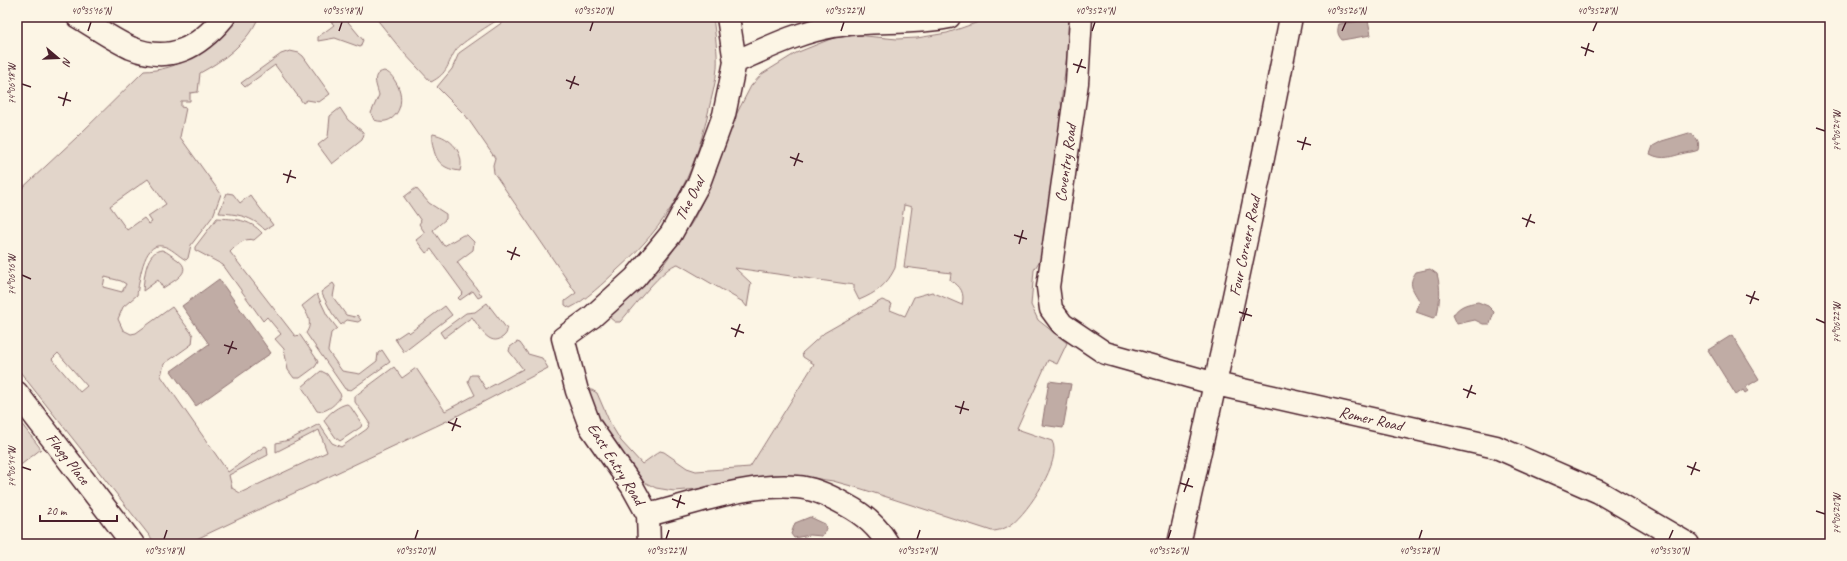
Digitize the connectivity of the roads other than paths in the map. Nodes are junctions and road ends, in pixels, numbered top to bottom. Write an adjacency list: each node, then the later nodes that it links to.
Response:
1 (78, 17): 2 (street)
2 (224, 17)
3 (728, 17): 7 (street, The Oval)
4 (949, 17): 7 (street)
5 (1081, 17): 8 (street, Coventry Road)
6 (1291, 17): 10 (street, Four Corners Road)
7 (735, 62): 9 (street, The Oval)
8 (1051, 309): 10 (street, Romer Road)
9 (563, 338): 12 (street, East Entry Road)
10 (1216, 384): 16 (street, Four Corners Road); 17 (street, Romer Road)
11 (17, 393): 13 (street, Flagg Place)
12 (648, 516): 14 (street, East Entry Road); 15 (street)
13 (133, 544)
14 (649, 544)
15 (888, 544)
16 (1178, 544)
17 (1688, 544)

